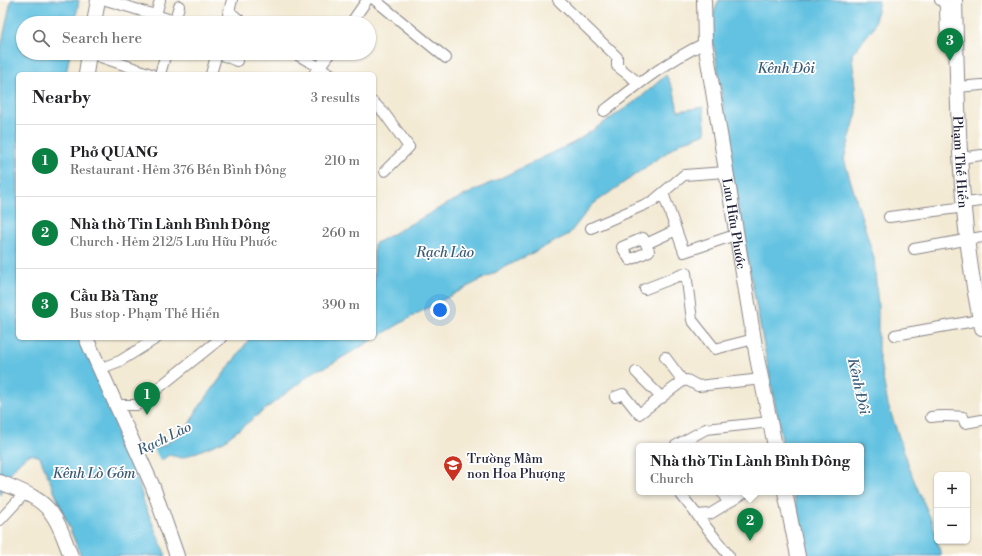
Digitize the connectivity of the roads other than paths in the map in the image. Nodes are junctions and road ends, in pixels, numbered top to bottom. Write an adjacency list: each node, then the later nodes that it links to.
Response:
1 (98, 0): 13 (street)
2 (106, 0): 12 (street)
3 (160, 0): 12 (street)
4 (367, 0): 17 (street)
5 (375, 0): 20 (street)
6 (558, 0): 32 (street)
7 (704, 0): 18 (street, Lưu Hữu Phước)
8 (940, 0): 19 (street)
9 (955, 0): 19 (street, Phạm Thế Hiển)
10 (229, 4): 15 (street); 16 (street)
11 (179, 6): 14 (street)
12 (156, 15)
13 (95, 16)
14 (176, 16)
15 (227, 16)
16 (238, 16)
17 (356, 16)
18 (705, 42): 32 (street); 40 (street, Lưu Hữu Phước)
19 (957, 57): 34 (street, Phạm Thế Hiển)
20 (446, 58)
21 (88, 60): 28 (street)
22 (110, 60): 29 (street)
23 (164, 60): 30 (street)
24 (215, 60): 31 (street)
25 (303, 60): 27 (street)
26 (325, 60): 27 (street)
27 (317, 71)
28 (86, 72)
29 (145, 72)
30 (161, 72)
31 (212, 72)
32 (639, 83): 36 (street)
33 (982, 85): 34 (street)
34 (957, 87): 38 (street, Phạm Thế Hiển)
35 (376, 108): 39 (street)
36 (604, 111)
37 (982, 155): 38 (street)
38 (960, 158): 43 (street, Phạm Thế Hiển)
39 (385, 171)
40 (726, 172): 41 (street); 47 (street, Lưu Hữu Phước)
41 (663, 193): 45 (street); 46 (street)
42 (982, 201): 43 (street)
43 (965, 205): 44 (street); 49 (street, Phạm Thế Hiển)
44 (889, 217)
45 (591, 228)
46 (676, 230): 47 (street); 50 (street)
47 (738, 234): 56 (street, Lưu Hữu Phước)
48 (982, 237): 49 (street)
49 (968, 240): 51 (street); 52 (street, Phạm Thế Hiển)
50 (646, 244)
51 (914, 249)
52 (978, 277): 54 (street, Phạm Thế Hiển)
53 (645, 289): 56 (street)
54 (981, 319): 55 (street)
55 (895, 335)
56 (754, 339): 63 (street, Lưu Hữu Phước)
57 (87, 340): 61 (street)
58 (154, 340): 61 (street)
59 (214, 340): 67 (street)
60 (665, 357): 64 (street)
61 (100, 369): 67 (street)
62 (636, 372): 66 (street)
63 (762, 379): 64 (street); 70 (street, Lưu Hữu Phước)
64 (683, 381): 66 (street)
65 (615, 397): 66 (street)
66 (662, 398)
67 (119, 411): 83 (street)
68 (931, 417): 69 (street)
69 (982, 420)
70 (770, 422): 71 (street); 72 (street, Lưu Hữu Phước)
71 (680, 443)
72 (774, 443)
73 (0, 482): 74 (street)
74 (25, 493): 81 (street); 82 (street)
75 (682, 495): 80 (street)
76 (724, 495): 79 (street)
77 (741, 495): 79 (street)
78 (786, 495): 85 (street)
79 (728, 503): 80 (street)
80 (697, 515): 84 (street)
81 (0, 520)
82 (70, 555)
83 (177, 556)
84 (729, 556)
85 (798, 556)

